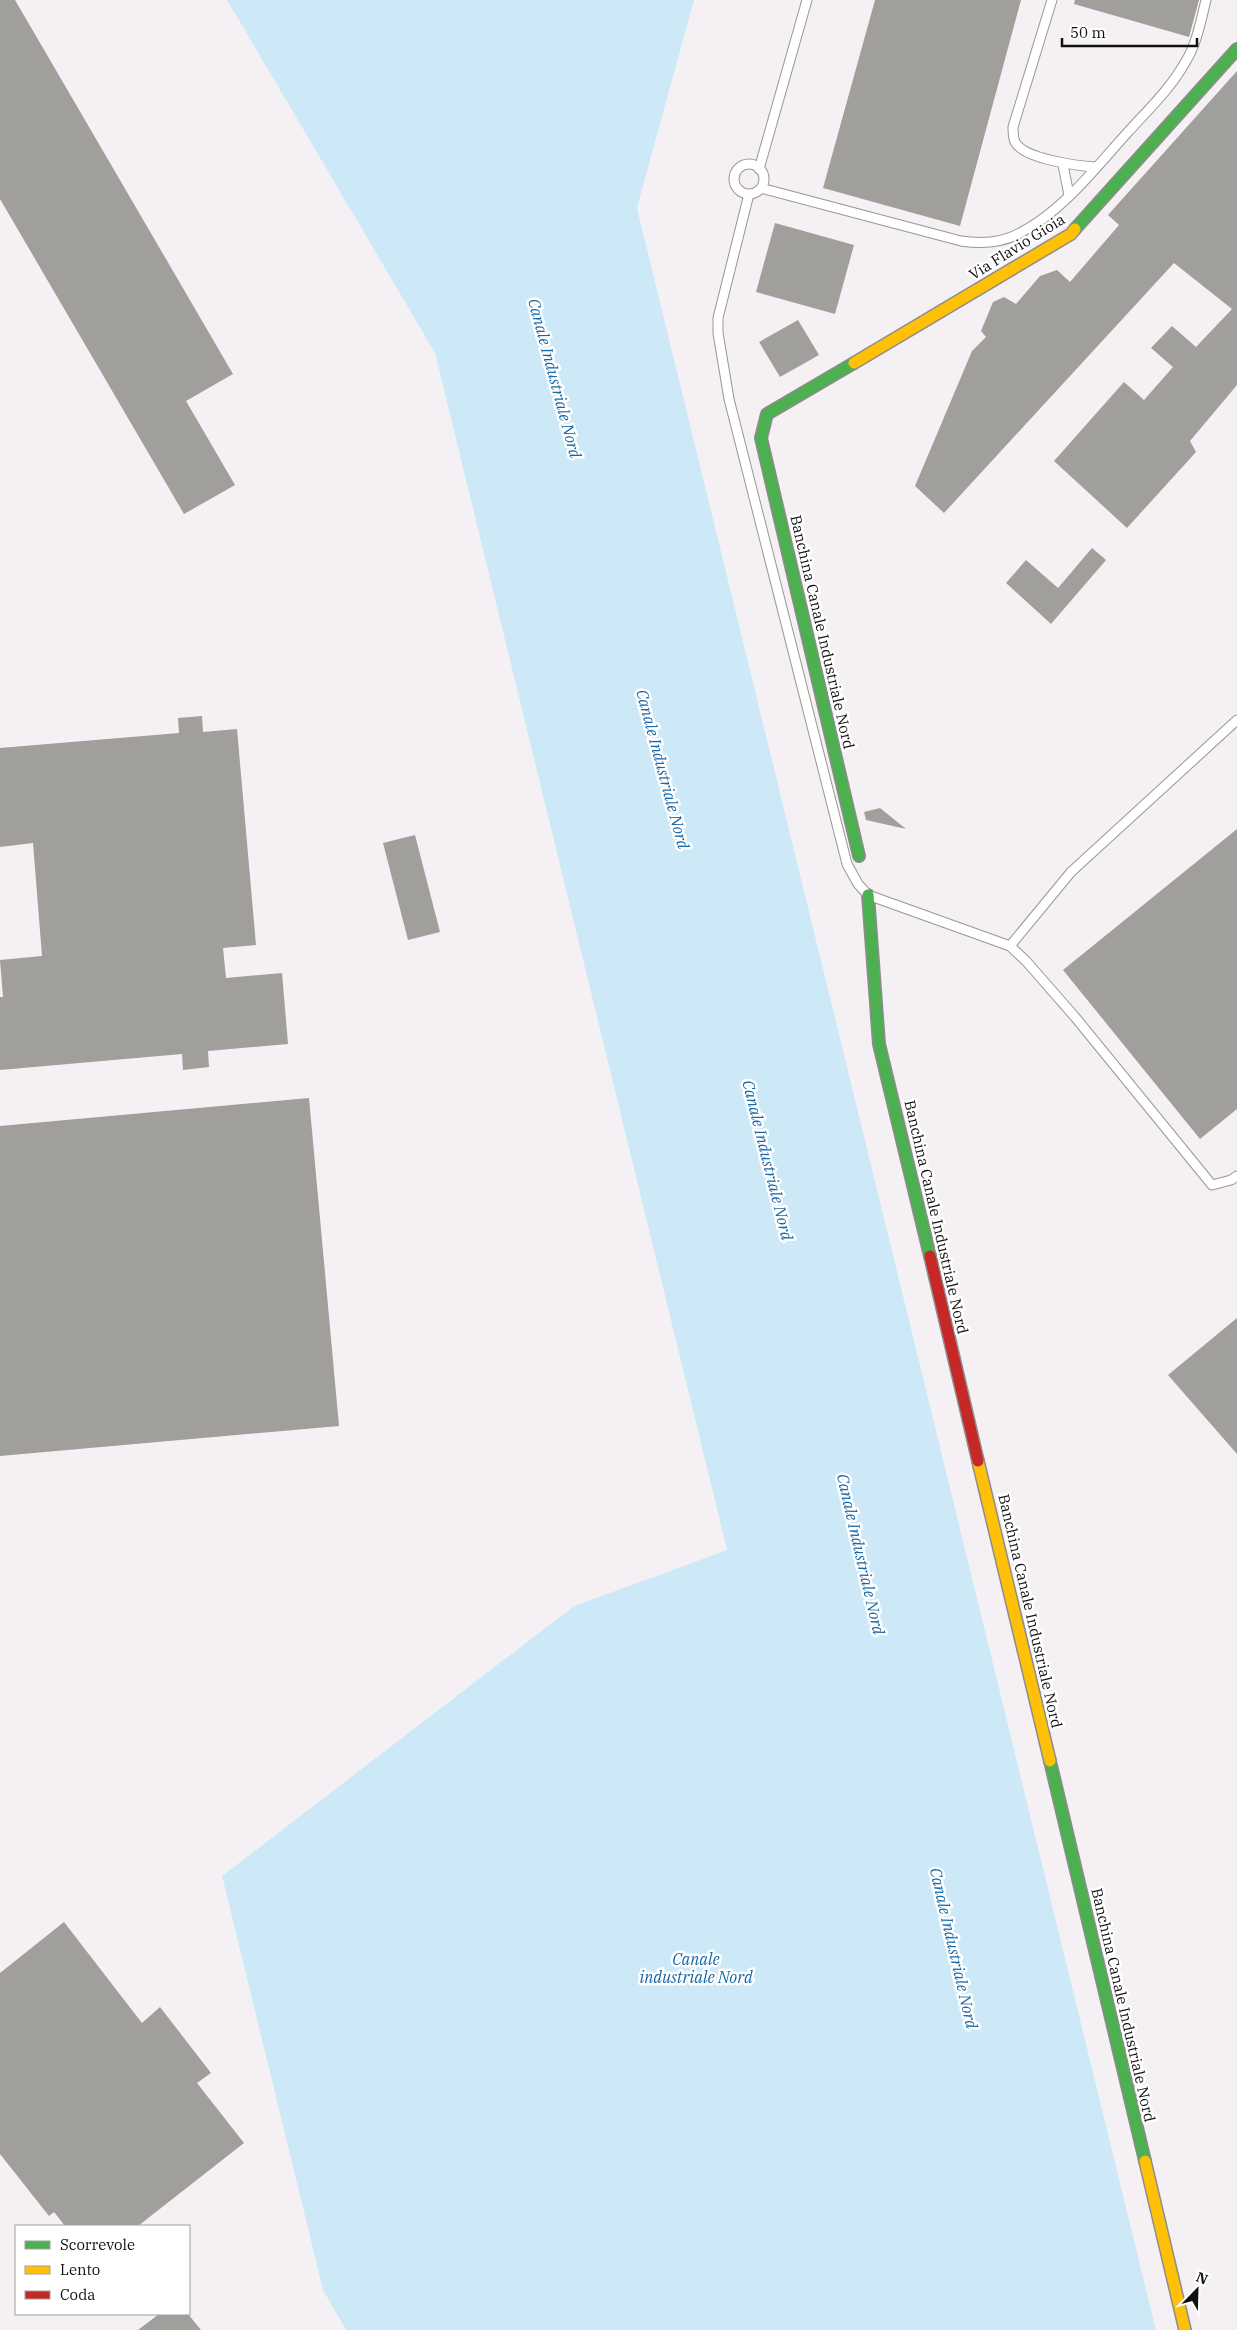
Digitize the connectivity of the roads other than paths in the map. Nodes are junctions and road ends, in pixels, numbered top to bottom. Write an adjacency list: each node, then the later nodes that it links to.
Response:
1 (807, 0): 7 (lane)
2 (1052, 0): 5 (lane)
3 (1206, 0): 6 (lane)
4 (1237, 49): 11 (street, Via Flavio Gioia)
5 (1063, 165): 6 (lane); 10 (lane)
6 (1096, 167): 10 (lane)
7 (760, 169): 8 (lane); 9 (lane)
8 (761, 188): 9 (lane); 10 (lane)
9 (749, 194): 14 (lane)
10 (1070, 195)
11 (767, 414): 13 (street, Banchina Canale Industriale Nord)
12 (1237, 720): 15 (lane)
13 (859, 856)
14 (868, 895): 15 (lane); 17 (street, Banchina Canale Industriale Nord)
15 (1010, 946): 16 (lane)
16 (1237, 1176)
17 (1185, 2330)

